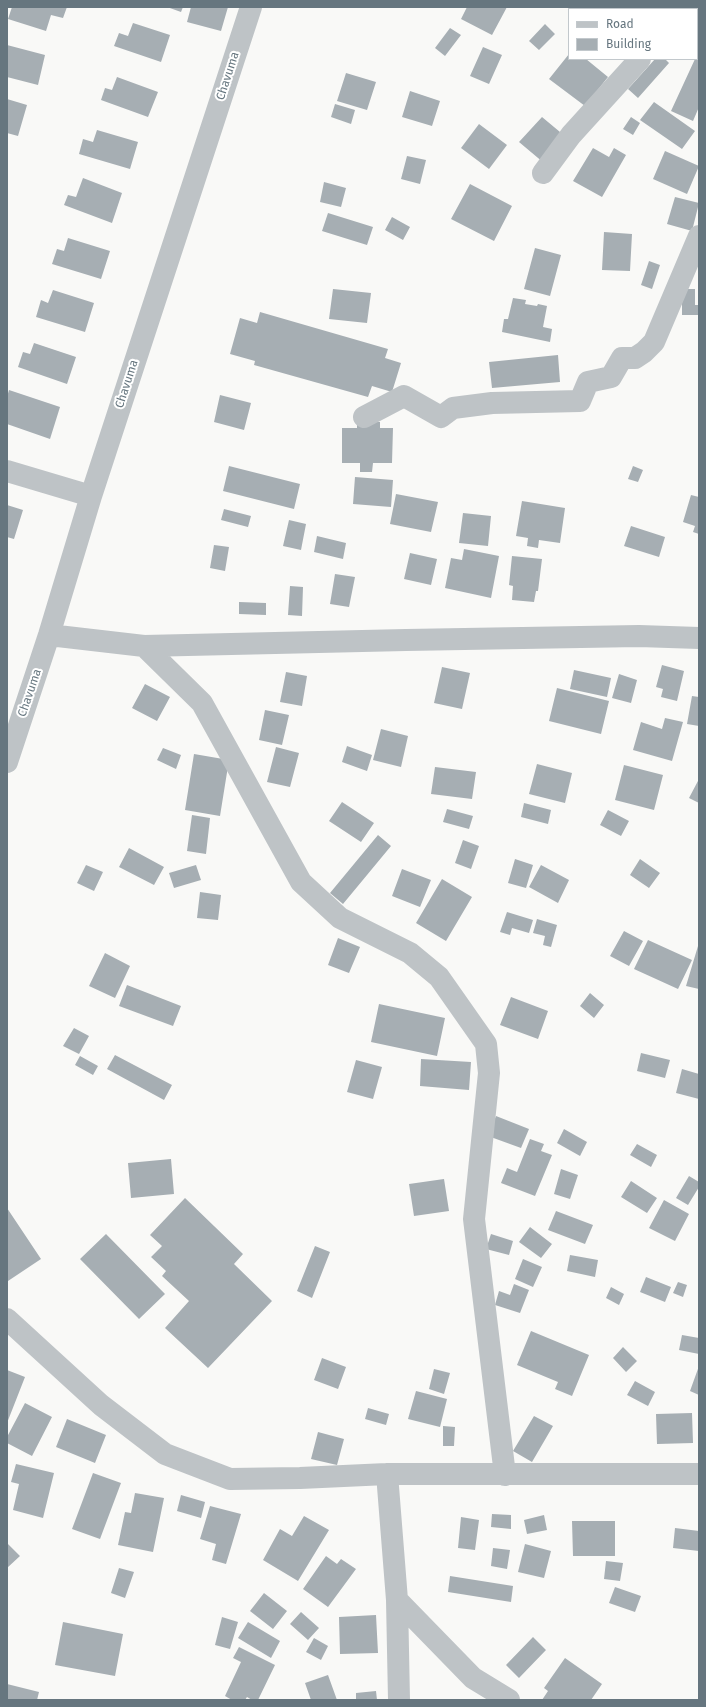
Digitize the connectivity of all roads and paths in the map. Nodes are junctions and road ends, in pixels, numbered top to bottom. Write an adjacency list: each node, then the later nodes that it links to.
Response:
1 (251, 7): 7 (street, Chavuma)
2 (639, 60): 3 (street)
3 (543, 173)
4 (699, 236): 5 (street)
5 (364, 417)
6 (7, 471): 7 (street)
7 (91, 496): 8 (street, Chavuma)
8 (50, 635): 10 (street); 11 (street, Chavuma)
9 (699, 638): 10 (street)
10 (144, 646): 15 (street)
11 (7, 762)
12 (7, 1319): 13 (street)
13 (387, 1474): 15 (street); 16 (street)
14 (699, 1474): 15 (street)
15 (505, 1475)
16 (397, 1600): 17 (street); 18 (street)
17 (399, 1700)
18 (509, 1700)

